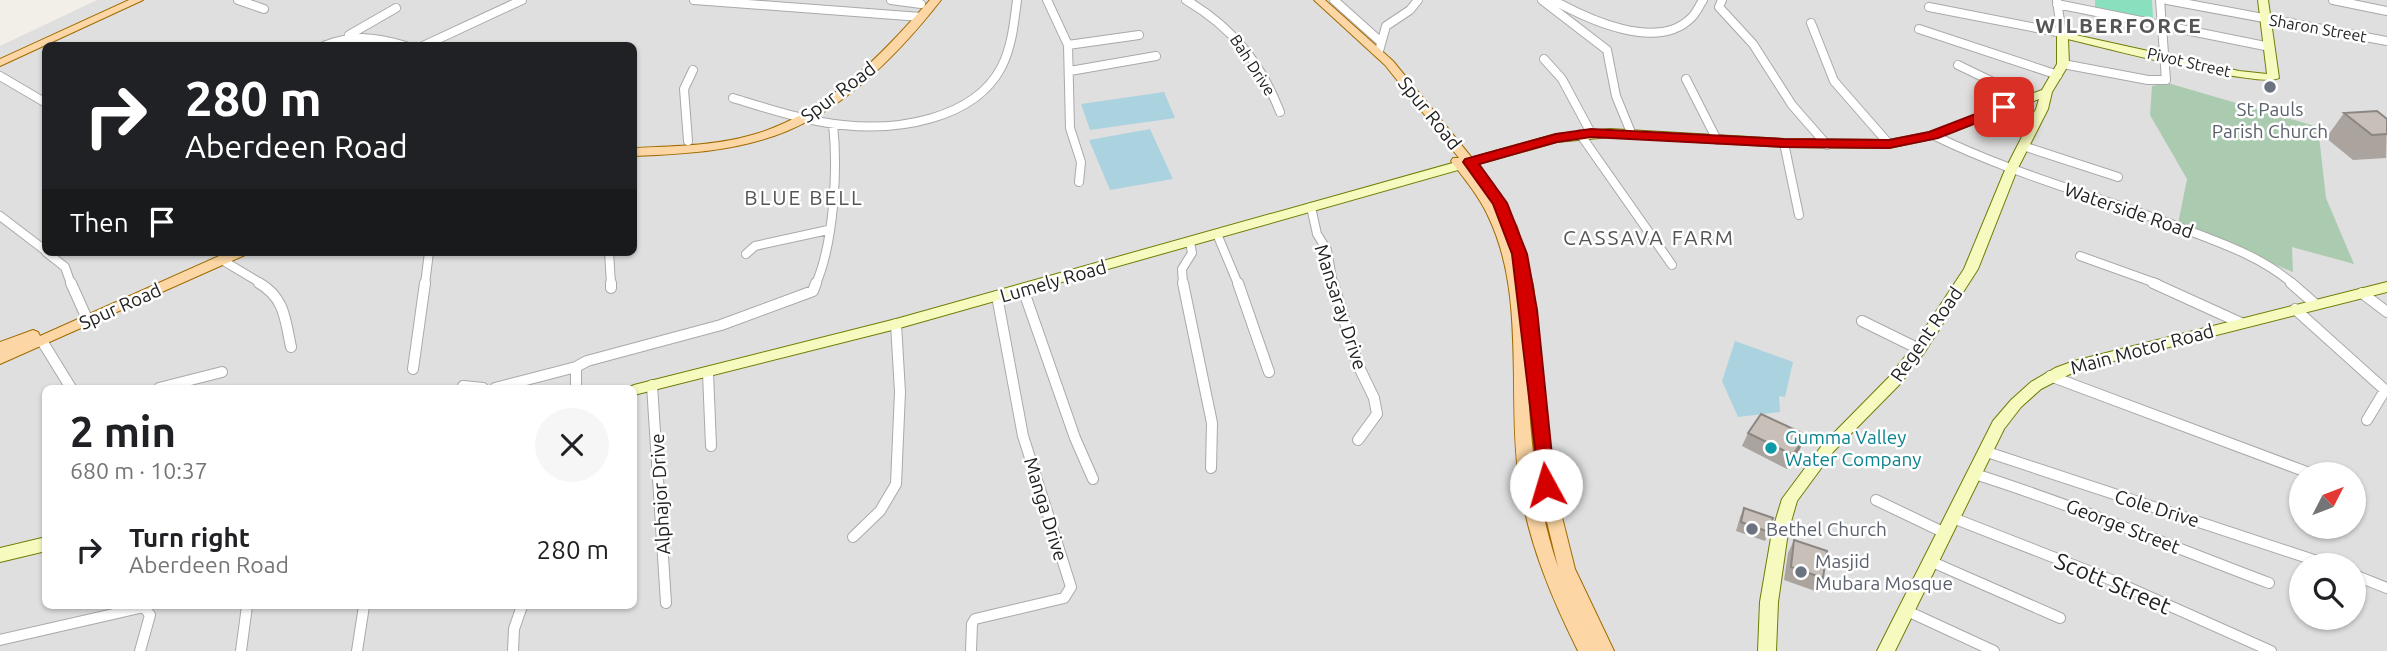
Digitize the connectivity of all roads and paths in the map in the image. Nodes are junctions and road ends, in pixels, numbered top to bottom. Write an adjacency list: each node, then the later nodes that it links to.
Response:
1 (138, 0): 38 (main road)
2 (152, 0): 39 (main road)
3 (238, 0): 27 (street)
4 (522, 0): 42 (street)
5 (694, 0): 29 (street)
6 (891, 0): 23 (street)
7 (936, 0): 29 (main road, Spur Road)
8 (1017, 0): 65 (street)
9 (1047, 0): 44 (street)
10 (1186, 0): 63 (street, Bah Drive)
11 (1310, 0): 77 (main road, Spur Road)
12 (1319, 0): 45 (main road, Spur Road)
13 (1334, 0): 45 (street)
14 (1418, 0): 45 (street)
15 (1542, 0): 67 (street)
16 (1553, 0): 17 (street)
17 (1703, 0)
18 (2160, 0): 32 (street)
19 (2167, 0): 30 (street, Sharon Street)
20 (2263, 0): 30 (street)
21 (2333, 0): 28 (street)
22 (2056, 1): 32 (street); 34 (street)
23 (923, 2): 29 (main road, Spur Road)
24 (1720, 4): 74 (street)
25 (1929, 7): 34 (street)
26 (396, 8): 35 (street)
27 (264, 9)
28 (2387, 10)
29 (916, 17): 64 (main road, Spur Road)
30 (2267, 19): 37 (street, Sharon Street); 46 (street)
31 (1811, 23): 73 (street)
32 (2163, 24): 46 (street); 49 (street)
33 (1919, 29): 55 (street)
34 (2062, 34): 49 (street, Pivot Street); 55 (street)
35 (349, 35): 40 (street); 41 (street)
36 (1139, 35): 44 (street)
37 (2387, 41)
38 (46, 42)
39 (62, 42)
40 (333, 42)
41 (391, 42)
42 (432, 42)
43 (42, 44): 51 (main road)
44 (1068, 45): 56 (street)
45 (1380, 47): 77 (main road, Spur Road)
46 (2270, 47): 49 (street, Pivot Street)
47 (42, 51): 53 (main road)
48 (1156, 56): 56 (street)
49 (2166, 57): 55 (street)
50 (1544, 60): 66 (street)
51 (0, 63)
52 (1958, 65): 60 (street)
53 (0, 70)
54 (693, 70): 70 (street)
55 (2060, 70): 59 (street, Regent Road)
56 (1070, 71): 80 (street)
57 (0, 76): 62 (street)
58 (1686, 79): 69 (street)
59 (2046, 92): 60 (street, Lumely Road); 75 (street, Regent Road)
60 (2026, 98): 68 (street, Lumely Road)
61 (733, 99): 64 (street)
62 (42, 101)
63 (1280, 112)
64 (801, 117): 65 (street); 70 (main road, Spur Road); 76 (main road, Spur Road)
65 (833, 124): 84 (street)
66 (1585, 133): 67 (street, Lumely Road); 77 (street, Lumely Road); 94 (street)
67 (1632, 135): 69 (street, Lumely Road)
68 (1933, 135): 73 (street, Lumely Road); 78 (street, Waterside Road)
69 (1717, 140): 71 (street, Lumely Road)
70 (688, 141): 72 (main road, Spur Road)
71 (1784, 143): 74 (street, Lumely Road); 82 (street)
72 (637, 144)
73 (1889, 144): 74 (street, Lumely Road)
74 (1827, 145)
75 (2023, 146): 78 (street, Regent Road); 79 (street)
76 (637, 152)
77 (1465, 164): 81 (street, Lumely Road); 101 (main road, Spur Road)
78 (2011, 170): 100 (street, Waterside Road); 111 (street, Regent Road)
79 (2118, 177)
80 (1079, 182)
81 (1311, 207): 85 (street, Lumely Road); 126 (street, Mansaray Drive)
82 (1799, 215)
83 (0, 216): 87 (street)
84 (828, 230): 88 (street); 113 (street)
85 (1217, 234): 86 (street, Lumely Road); 116 (street)
86 (1190, 242): 97 (street, Lumely Road); 130 (street)
87 (42, 249)
88 (746, 254)
89 (51, 256): 104 (street)
90 (223, 256): 104 (main road, Spur Road); 109 (street)
91 (428, 256): 114 (street)
92 (609, 256): 96 (street)
93 (2080, 256): 106 (street)
94 (1672, 265)
95 (2387, 287): 98 (street, Main Motor Road)
96 (611, 288)
97 (1023, 289): 99 (street, Lumely Road); 132 (street)
98 (2362, 293): 100 (street, Main Motor Road); 103 (street)
99 (997, 296): 107 (street, Lumely Road); 157 (street, Manga Drive)
100 (2315, 304): 102 (street, Main Motor Road)
101 (1522, 309): 158 (main road, Spur Road); 159 (main road, Spur Road)
102 (2295, 309): 106 (street, Main Motor Road); 125 (street)
103 (2387, 312)
104 (85, 317): 108 (main road, Spur Road); 110 (main road, Spur Road)
105 (1862, 321): 111 (street)
106 (2241, 323): 118 (street, Main Motor Road)
107 (896, 324): 117 (street, Lumely Road); 136 (street)
108 (42, 341): 112 (main road, Spur Road); 119 (street)
109 (291, 347)
110 (0, 348)
111 (1919, 349): 160 (street, Regent Road)
112 (0, 359)
113 (576, 367): 121 (street); 122 (street)
114 (413, 369)
115 (222, 372): 120 (street)
116 (1269, 372)
117 (708, 373): 123 (street, Lumely Road); 127 (street)
118 (2050, 376): 128 (street, Main Motor Road); 129 (street)
119 (69, 385)
120 (171, 385)
121 (507, 385)
122 (576, 385)
123 (652, 385): 124 (street, Lumely Road); 144 (street, Alphajor Drive)
124 (637, 389)
125 (2367, 420)
126 (1358, 440)
127 (711, 446)
128 (1984, 451): 131 (street, Main Motor Road); 138 (street, Cole Drive)
129 (2289, 465)
130 (1211, 468)
131 (1975, 474): 134 (street, Main Motor Road); 142 (street, George Street)
132 (1093, 479)
133 (1876, 500): 135 (street)
134 (1953, 518): 135 (street, Main Motor Road); 163 (street, Scott Street)
135 (1945, 533): 140 (street, Main Motor Road)
136 (853, 537)
137 (42, 545): 139 (street)
138 (2293, 553)
139 (0, 555)
140 (1930, 561): 150 (street, Main Motor Road); 151 (street)
141 (2366, 580): 143 (street)
142 (2269, 583)
143 (2387, 588)
144 (666, 603)
145 (135, 609): 152 (street)
146 (146, 609): 153 (street)
147 (247, 609): 154 (street)
148 (364, 609): 155 (street)
149 (521, 609): 156 (street)
150 (1905, 610): 161 (street, Main Motor Road); 162 (street)
151 (2060, 618)
152 (0, 640)
153 (140, 651)
154 (241, 651)
155 (357, 651)
156 (513, 651)
157 (971, 651)
158 (1587, 651)
159 (1605, 651)
160 (1767, 651)
161 (1886, 651)
162 (1994, 651)
163 (2271, 651)

